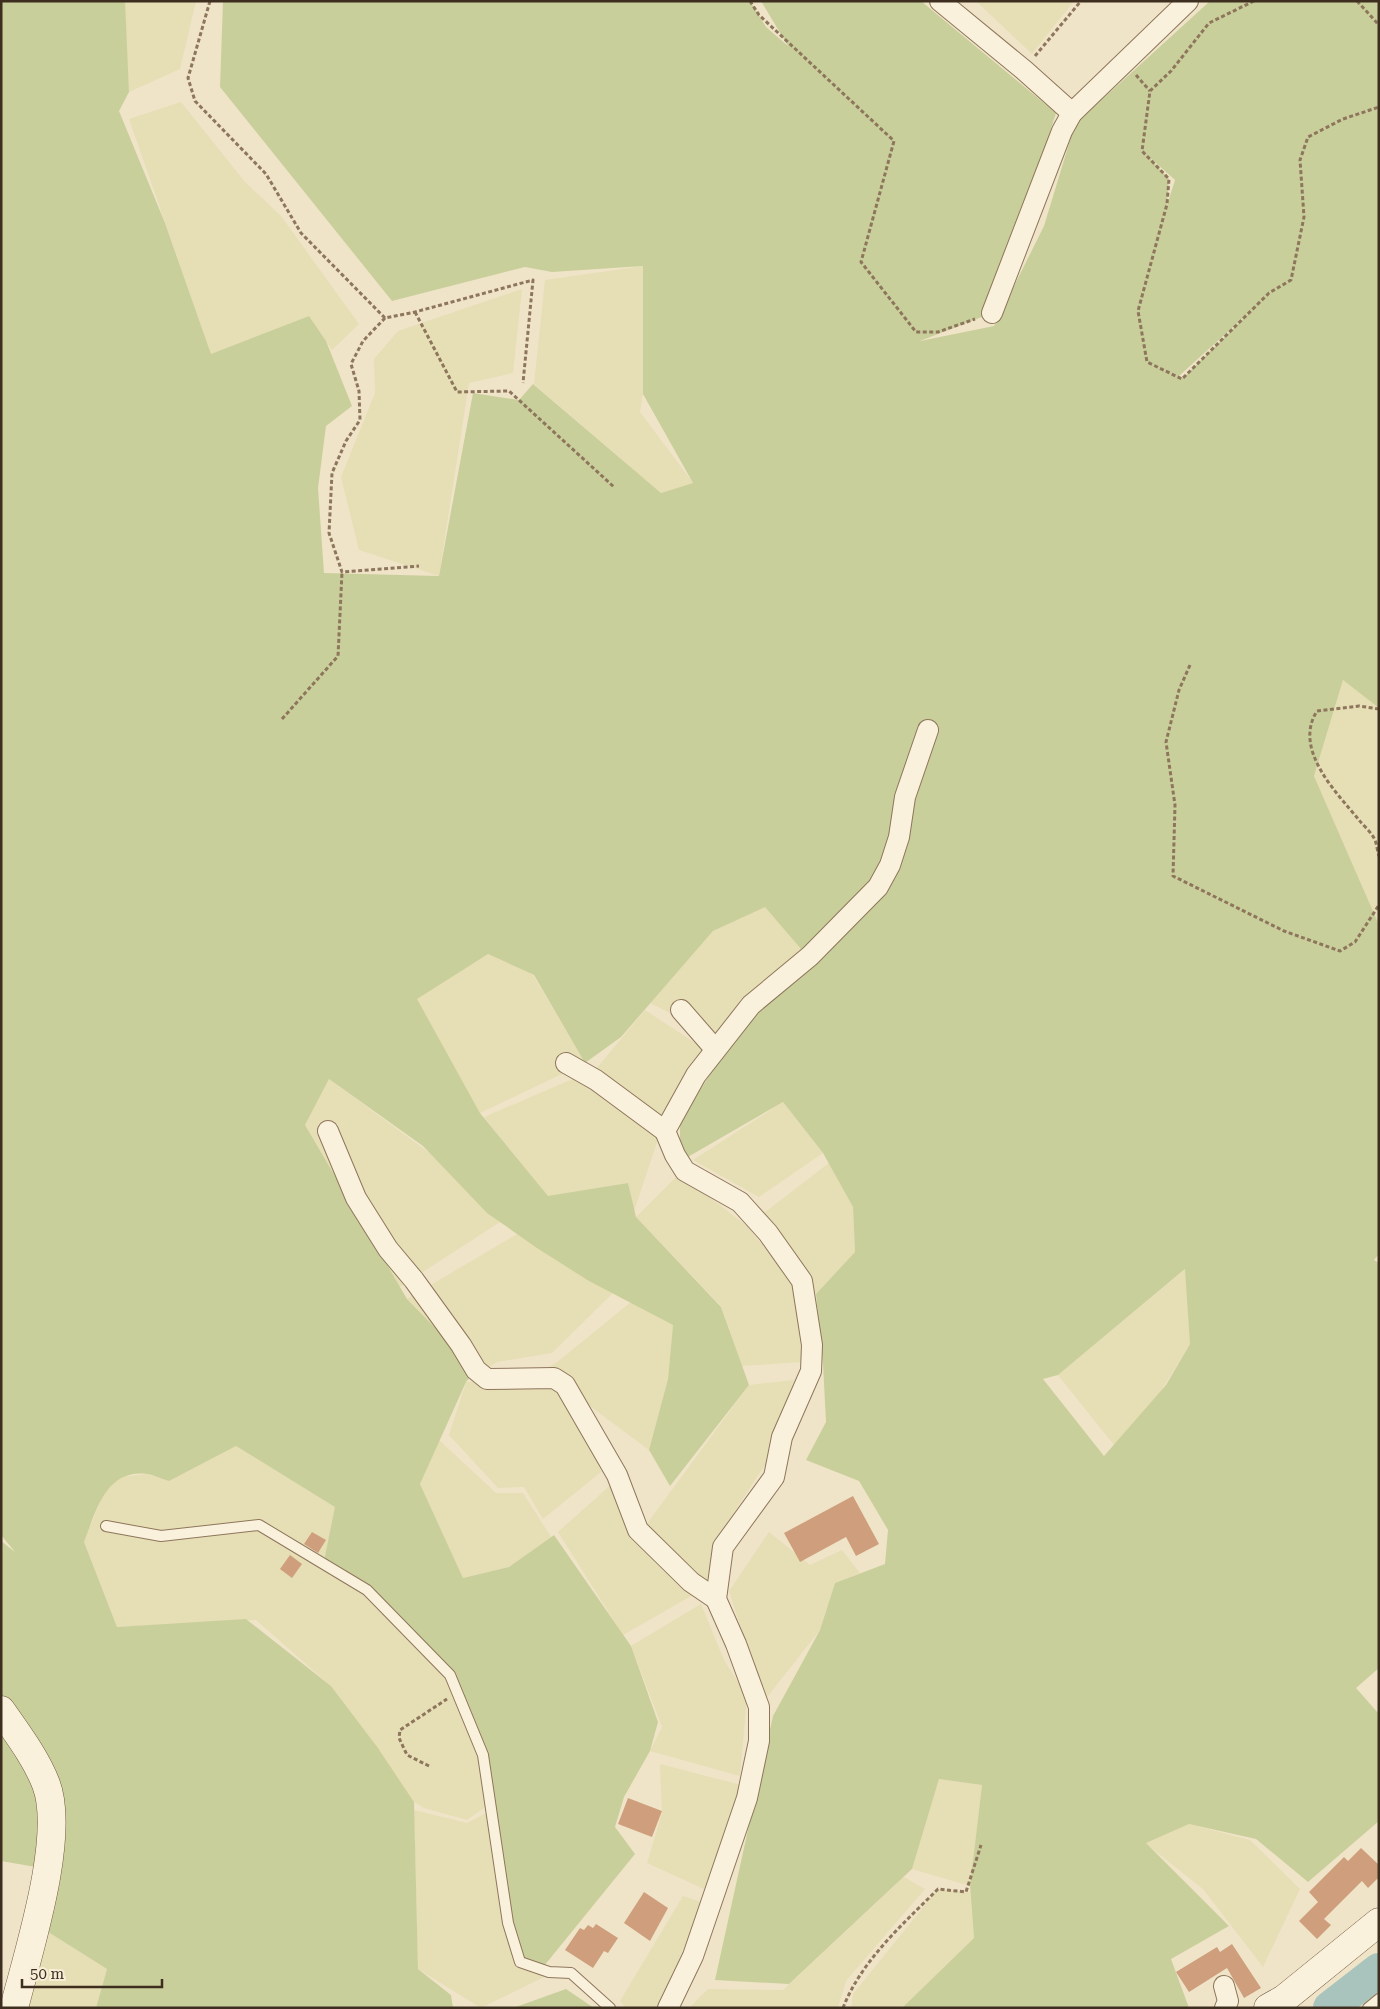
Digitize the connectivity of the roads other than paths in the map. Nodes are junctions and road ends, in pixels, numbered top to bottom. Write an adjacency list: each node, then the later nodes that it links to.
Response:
1 (940, 1): 3 (street)
2 (1188, 1): 3 (street)
3 (1072, 113): 4 (street)
4 (992, 313)
5 (928, 730): 7 (street)
6 (681, 1010): 7 (street)
7 (715, 1049): 10 (street)
8 (566, 1064): 10 (street)
9 (328, 1131): 12 (street)
10 (665, 1131): 12 (street)
11 (106, 1526): 18 (lane)
12 (716, 1599): 19 (street)
13 (1, 1710): 17 (main road)
14 (1379, 1922): 21 (main road)
15 (1224, 1986): 20 (street)
16 (1379, 1999): 22 (lane)
17 (14, 2008)
18 (610, 2008)
19 (668, 2008)
20 (1225, 2008)
21 (1268, 2008)
22 (1368, 2008)

